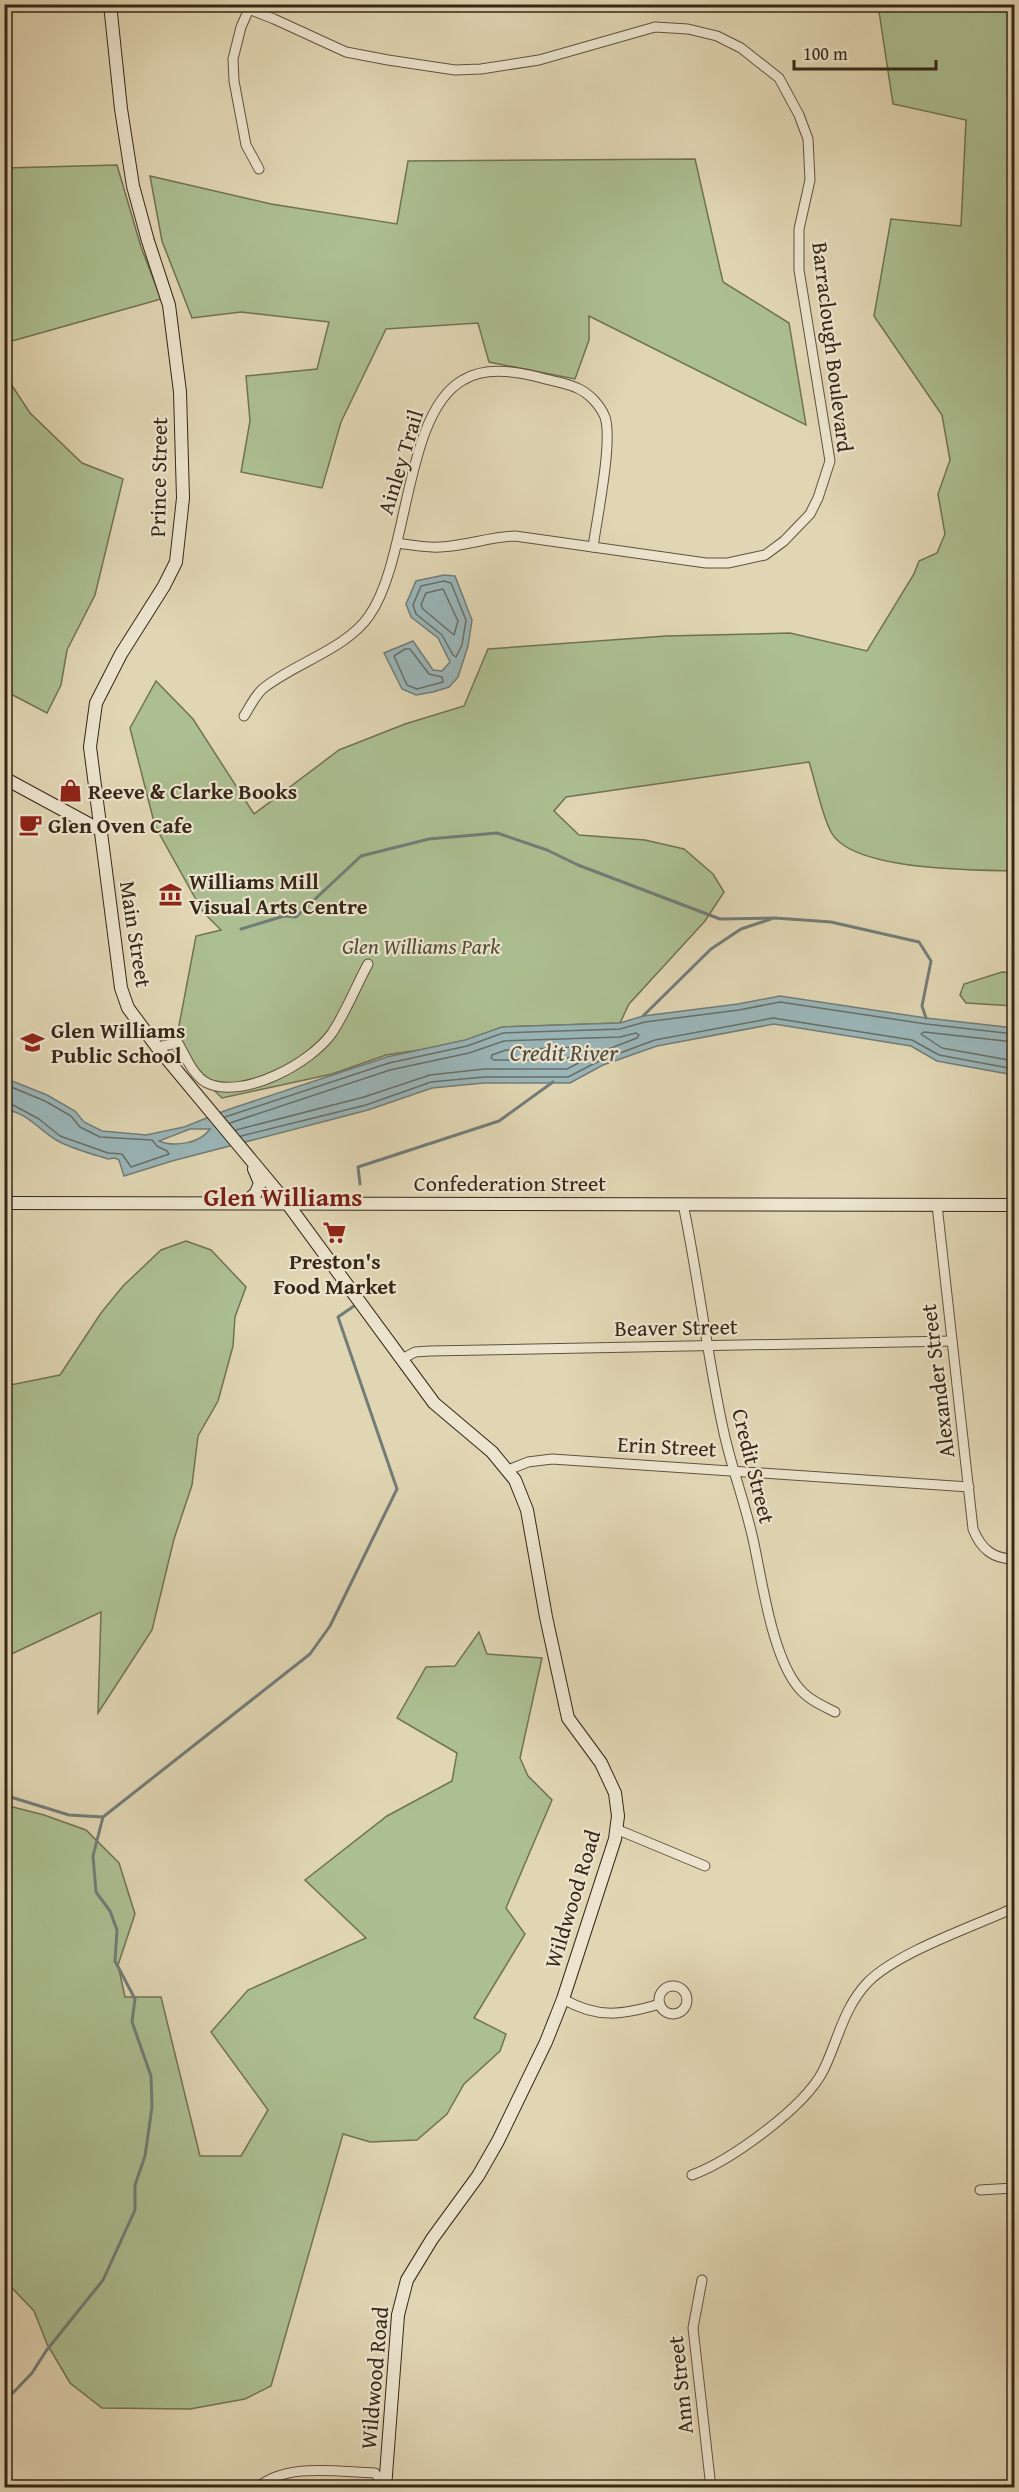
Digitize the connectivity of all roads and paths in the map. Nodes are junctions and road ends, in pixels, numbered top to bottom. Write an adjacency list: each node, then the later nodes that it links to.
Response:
1 (236, 4): 3 (street, Barraclough Boulevard)
2 (111, 5): 9 (street, Prince Street)
3 (249, 9): 4 (street); 6 (street, Barraclough Boulevard)
4 (260, 169)
5 (397, 543): 6 (street, Barraclough Boulevard); 6 (street, Ainley Trail); 7 (street, Ainley Trail)
6 (593, 547)
7 (244, 716)
8 (4, 778): 9 (street)
9 (100, 830): 11 (street, Main Street)
10 (368, 964): 11 (street)
11 (158, 1047): 12 (street, Main Street)
12 (245, 1152): 14 (street); 15 (street, Main Street)
13 (4, 1203): 14 (street, Confederation Street)
14 (245, 1203): 15 (street, Confederation Street)
15 (287, 1203): 16 (street, Confederation Street); 21 (street, Wildwood Road)
16 (682, 1204): 17 (street, Confederation Street); 20 (street, Credit Street)
17 (937, 1205): 18 (street, Confederation Street); 19 (street, Alexander Street)
18 (1014, 1205)
19 (952, 1341): 20 (street, Beaver Street); 24 (street, Alexander Street)
20 (706, 1346): 21 (street, Beaver Street); 23 (street, Credit Street)
21 (402, 1359): 22 (street, Wildwood Road)
22 (508, 1470): 23 (street, Erin Street); 27 (street, Wildwood Road)
23 (735, 1470): 24 (street, Erin Street); 26 (street, Credit Street)
24 (969, 1487): 25 (street, Alexander Street)
25 (1014, 1559)
26 (835, 1712)
27 (616, 1829): 28 (street); 30 (street, Wildwood Road)
28 (705, 1866)
29 (1014, 1908): 32 (street)
30 (563, 1999): 31 (street); 37 (street, Wildwood Road)
31 (660, 2004)
32 (692, 2175)
33 (1014, 2187): 34 (street)
34 (981, 2190)
35 (702, 2280): 38 (street, Ann Street)
36 (257, 2487): 37 (street)
37 (383, 2487)
38 (711, 2487)

